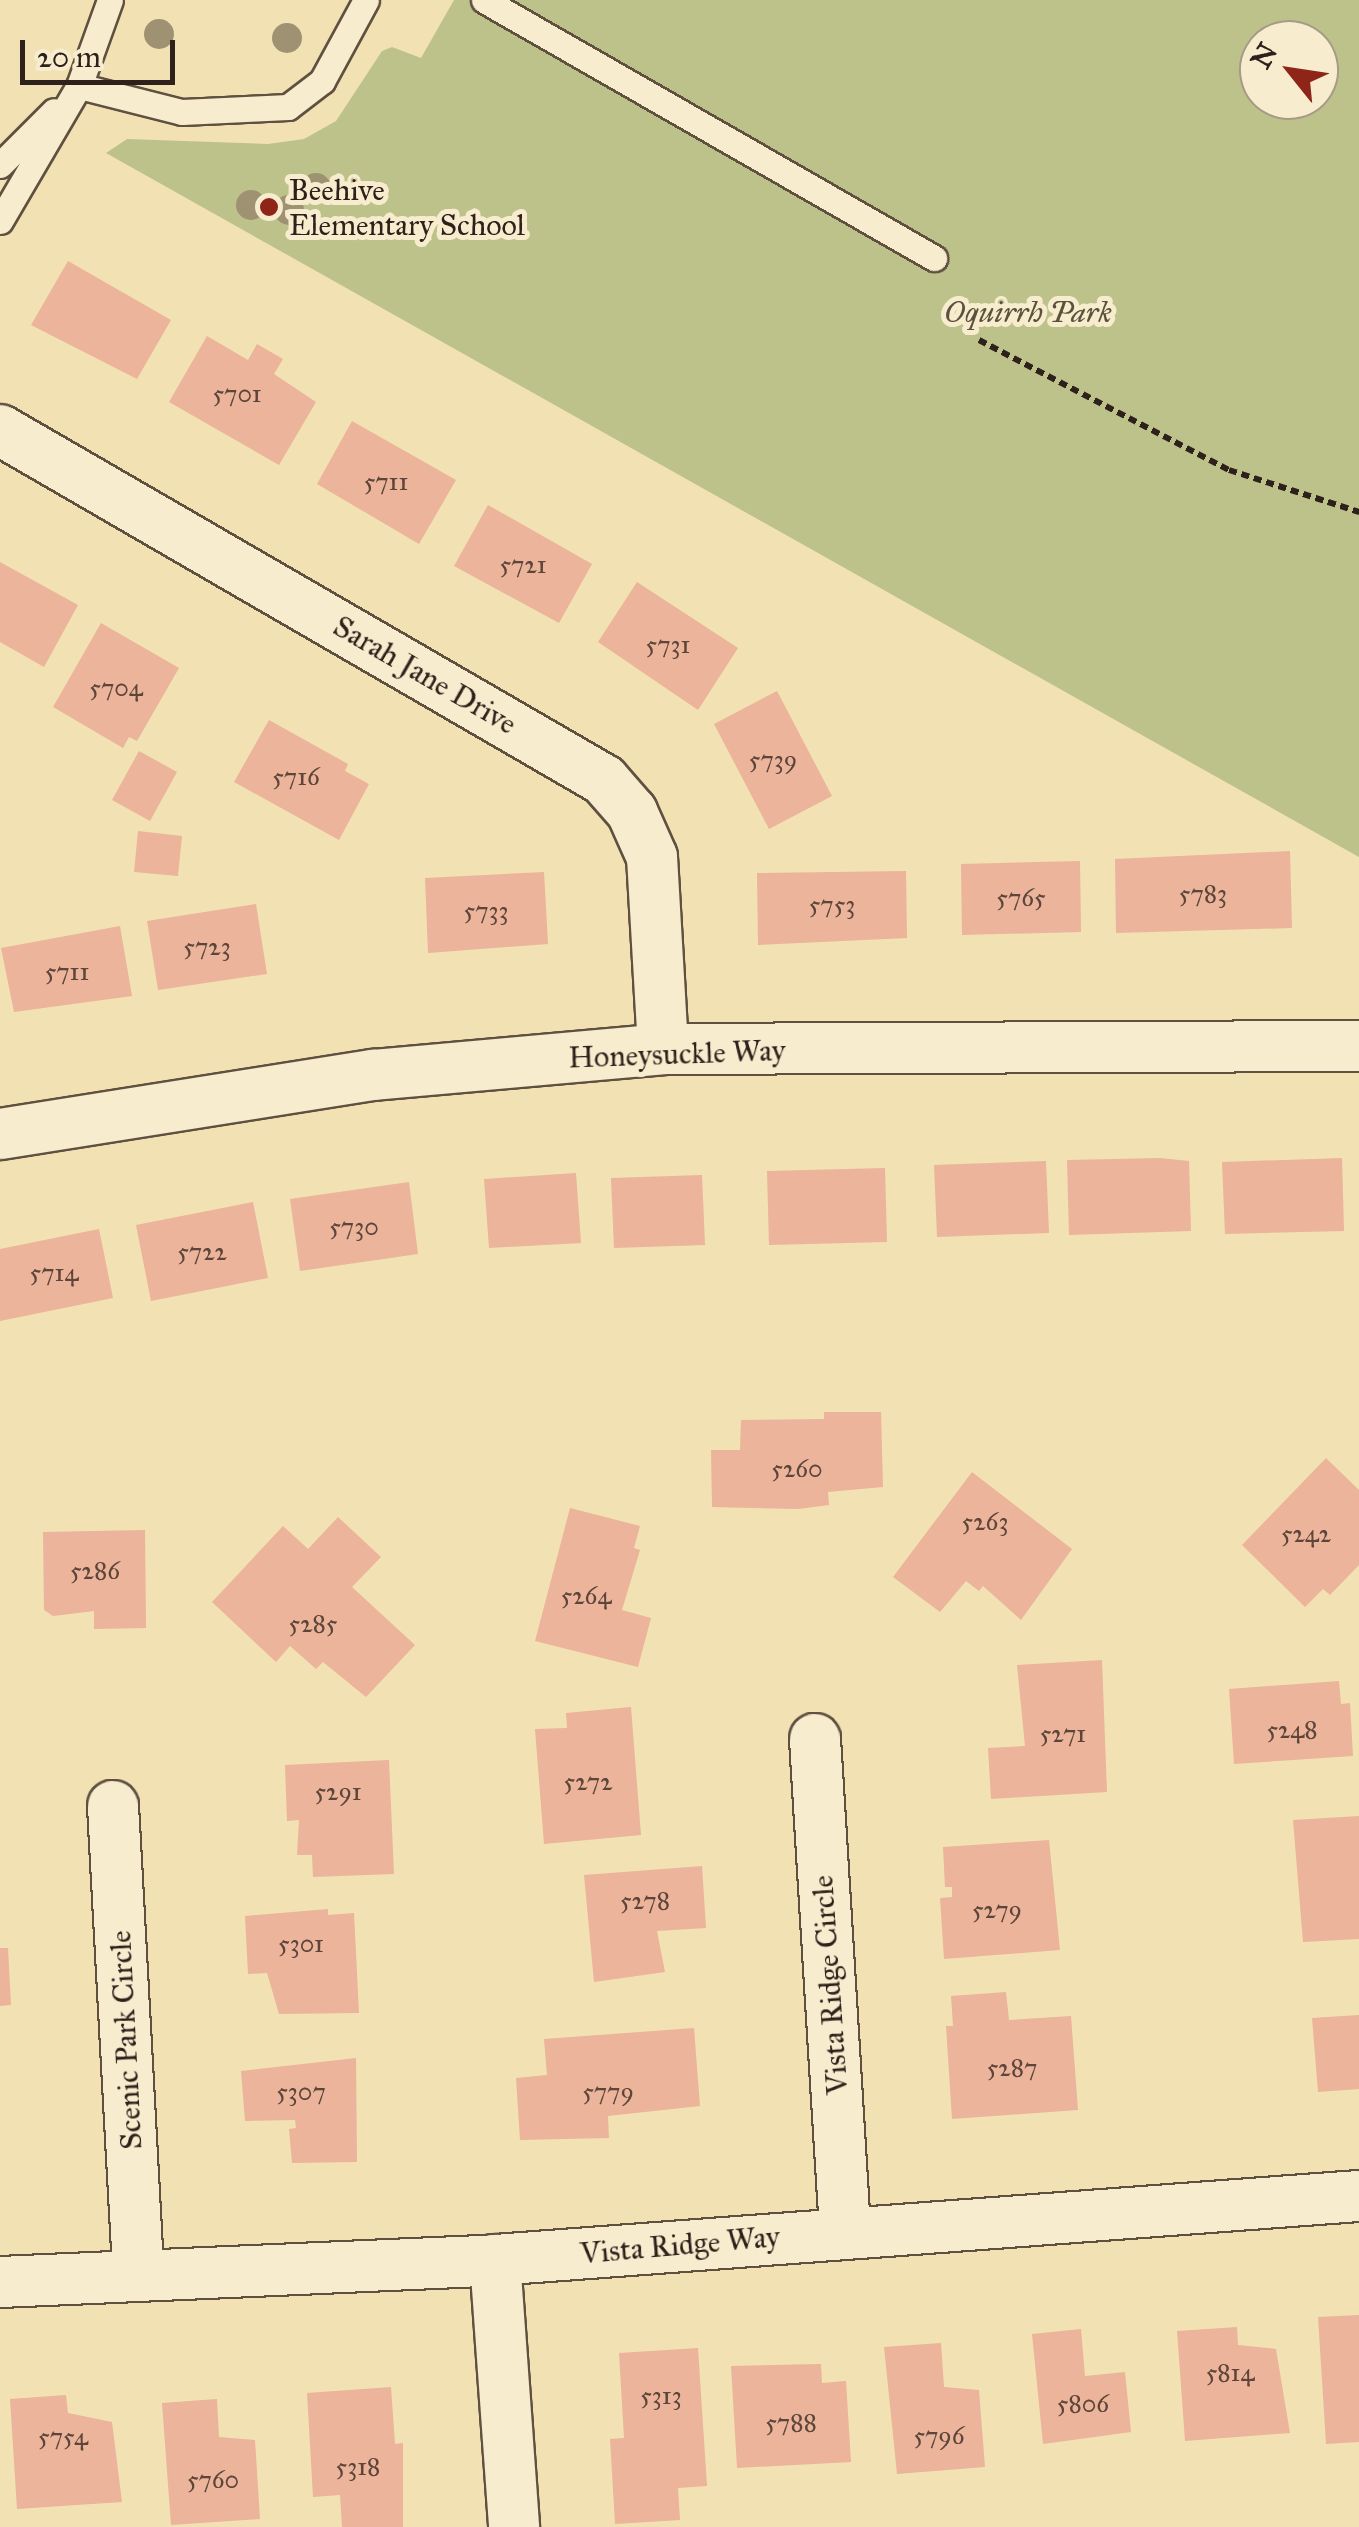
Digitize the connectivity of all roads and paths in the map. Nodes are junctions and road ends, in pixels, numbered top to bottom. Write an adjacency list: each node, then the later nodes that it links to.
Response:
1 (110, 0): 4 (lane)
2 (366, 0): 4 (lane)
3 (484, 0): 7 (lane)
4 (79, 86): 5 (lane); 6 (lane)
5 (0, 165)
6 (0, 221)
7 (934, 258)
8 (980, 340): 10 (path)
9 (0, 430): 12 (street, Sarah Jane Drive)
10 (1359, 512)
11 (1359, 1046): 12 (street, Honeysuckle Way)
12 (663, 1049): 13 (street, Honeysuckle Way)
13 (0, 1134)
14 (815, 1739): 17 (street, Vista Ridge Circle)
15 (113, 1806): 19 (street, Scenic Park Circle)
16 (1359, 2196): 17 (street, Vista Ridge Way)
17 (845, 2231): 18 (street, Vista Ridge Way)
18 (494, 2260): 19 (street, Vista Ridge Way); 21 (street)
19 (138, 2273): 20 (street, Vista Ridge Way)
20 (0, 2282)
21 (514, 2527)

